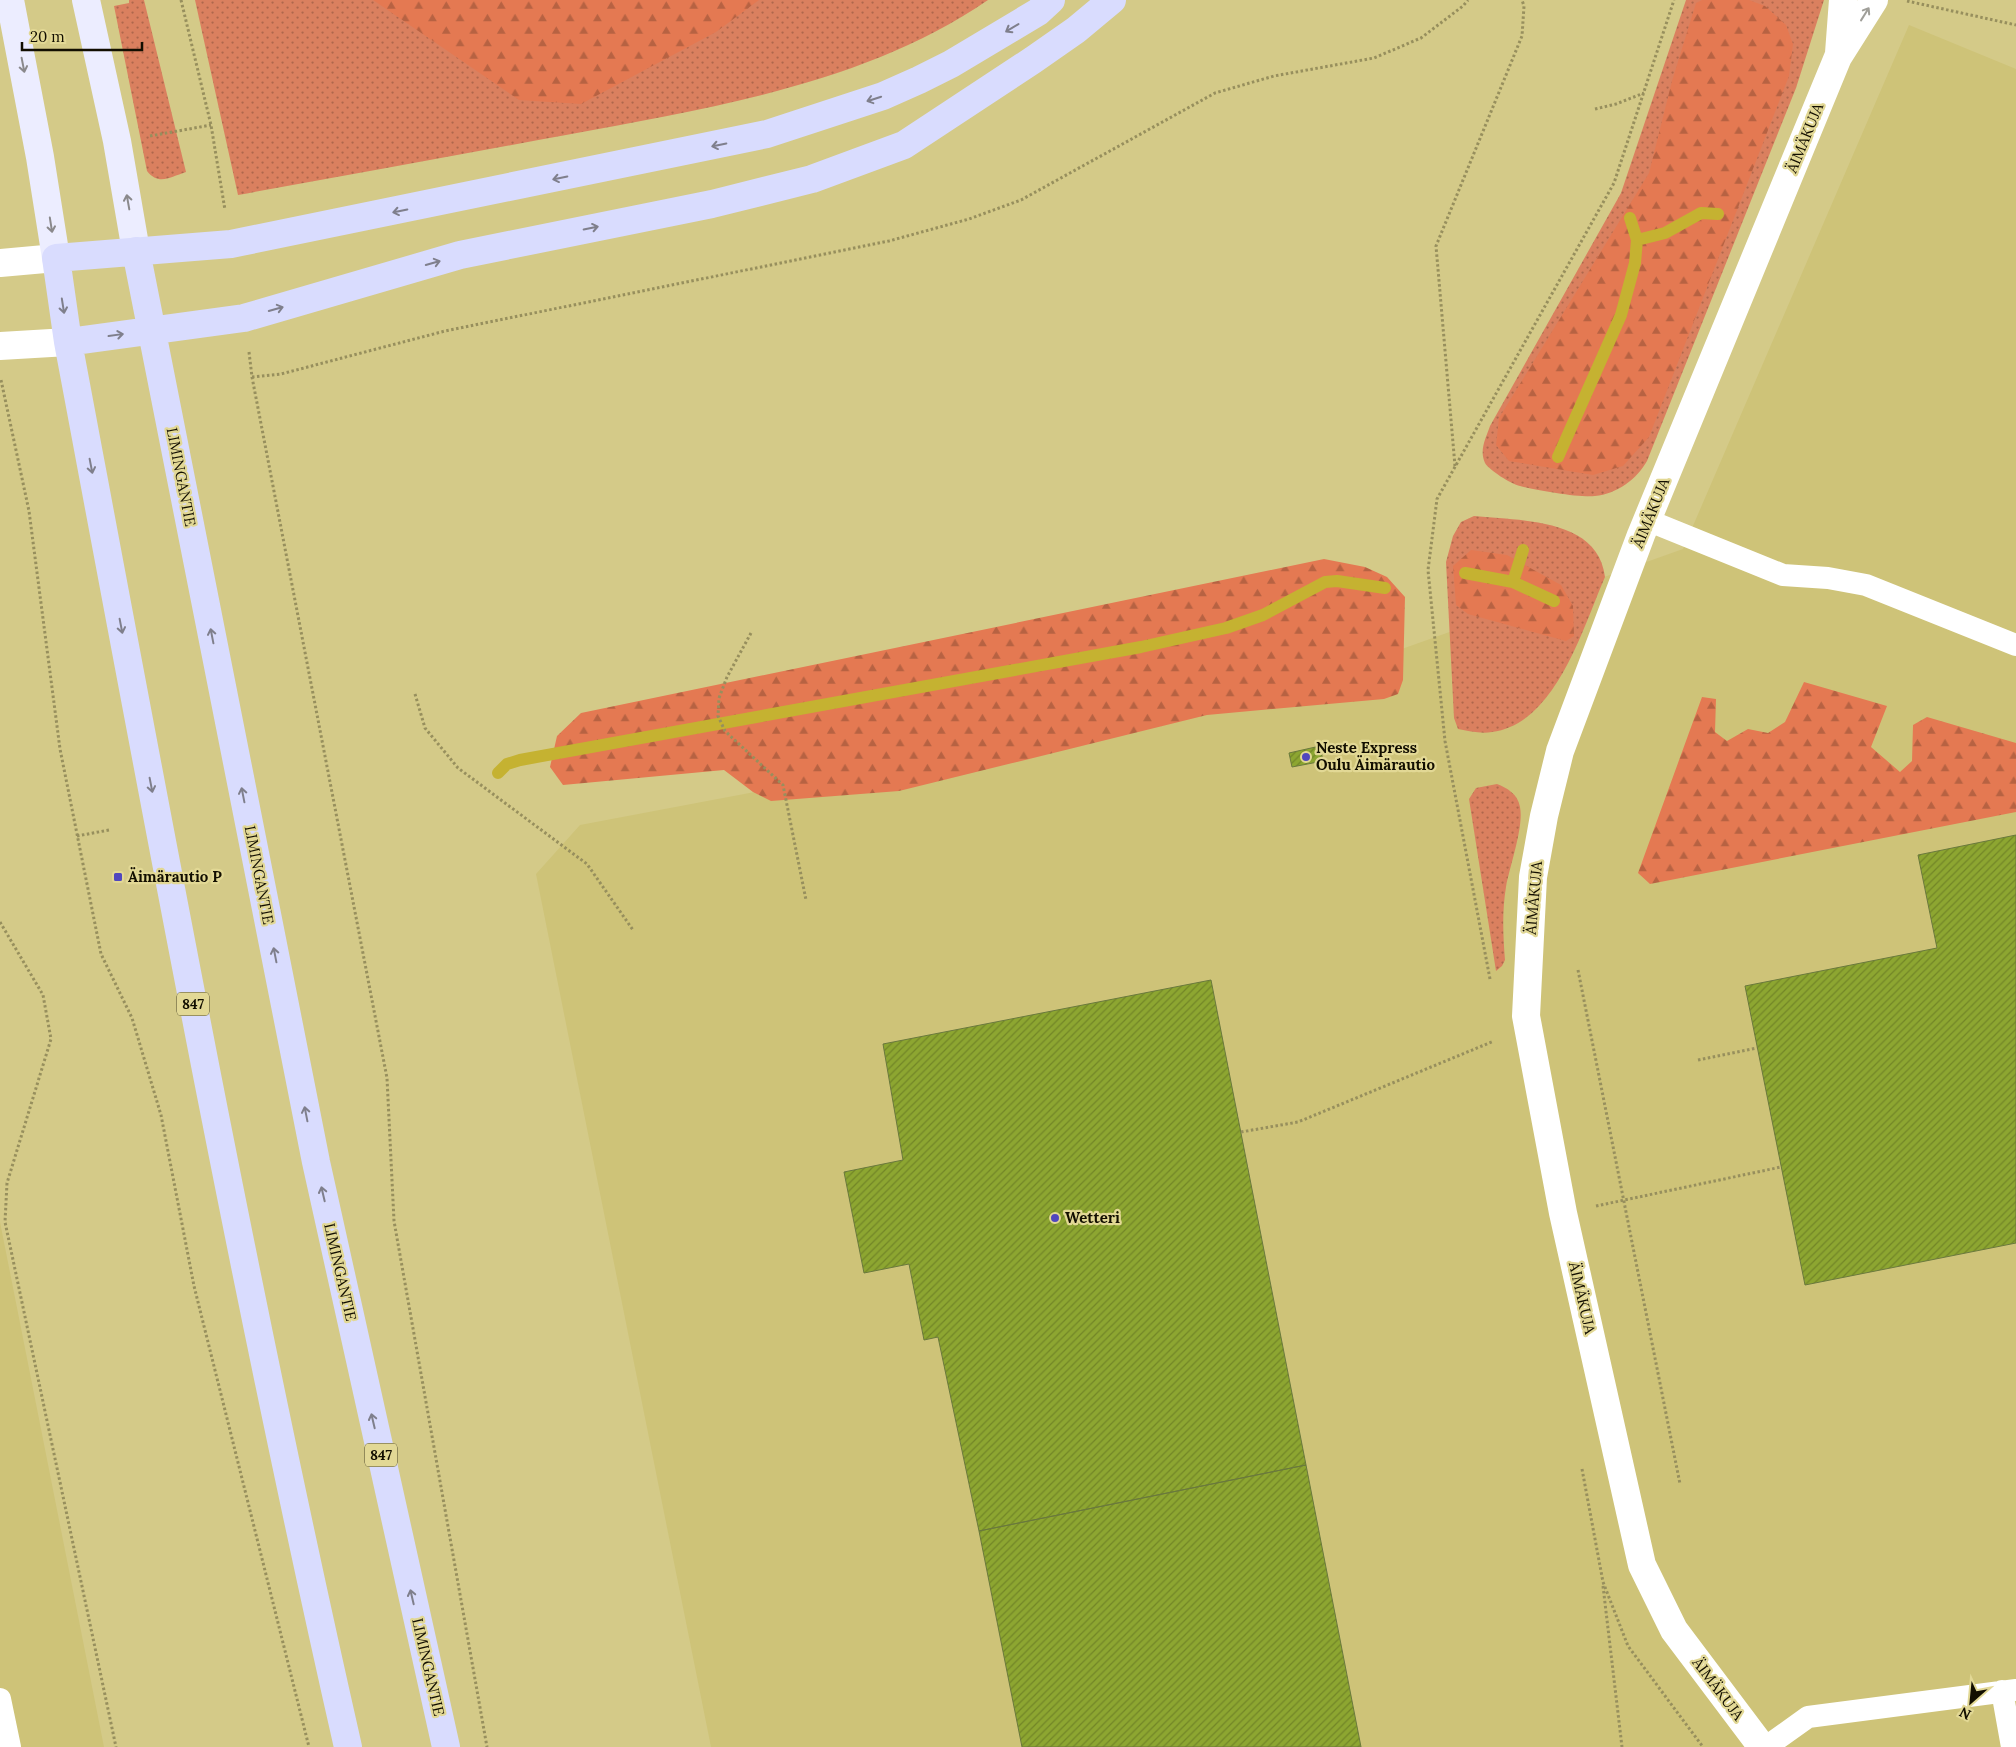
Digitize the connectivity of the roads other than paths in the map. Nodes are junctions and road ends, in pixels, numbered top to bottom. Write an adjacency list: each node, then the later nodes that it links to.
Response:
1 (10, 0): 9 (main road, 847, one-way to 9)
2 (86, 0): 8 (main road, LIMINGANTIE / 847, one-way to 2)
3 (1051, 0): 8 (main road, one-way to 8)
4 (1112, 0): 11 (main road, one-way to 4)
5 (1843, 0): 7 (street, ÄIMÄKUJA)
6 (1874, 0): 7 (street, ÄIMÄKUJA, one-way to 6)
7 (1838, 57): 14 (street, ÄIMÄKUJA)
8 (136, 251): 9 (main road); 11 (main road, LIMINGANTIE / 847)
9 (56, 258): 10 (street); 12 (main road, 847, one-way to 12)
10 (0, 263)
11 (152, 330): 12 (main road, one-way to 11); 20 (main road, LIMINGANTIE / 847, one-way to 11)
12 (68, 342): 13 (street); 19 (main road, 847, one-way to 19)
13 (0, 346)
14 (1647, 520): 15 (lane); 21 (street, ÄIMÄKUJA)
15 (2016, 645)
16 (2009, 1690): 22 (lane); 23 (lane)
17 (0, 1699): 18 (lane)
18 (10, 1747)
19 (348, 1747)
20 (446, 1747)
21 (1762, 1747)
22 (1766, 1747)
23 (2012, 1747)

